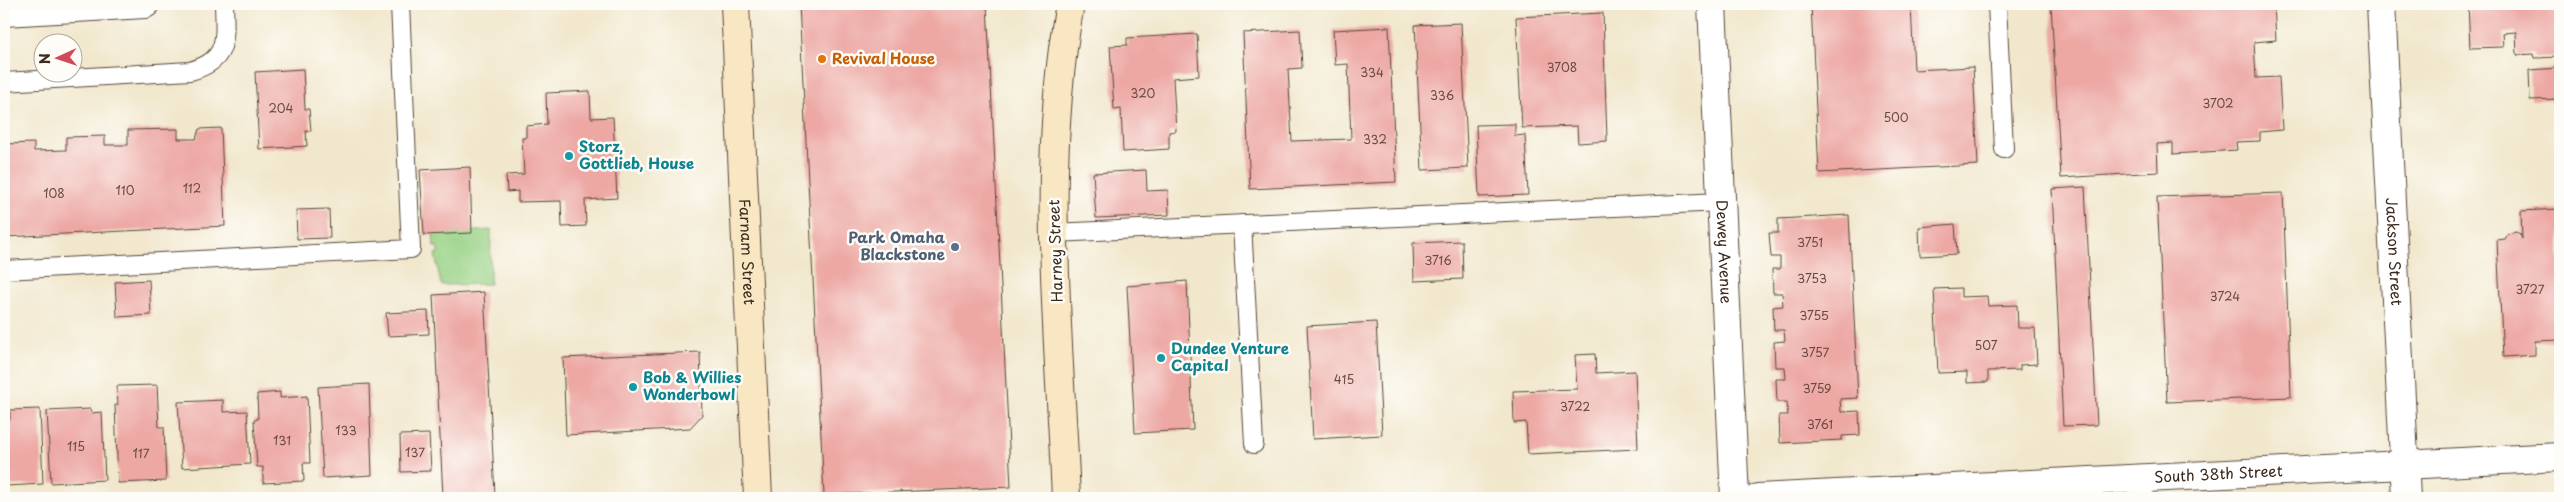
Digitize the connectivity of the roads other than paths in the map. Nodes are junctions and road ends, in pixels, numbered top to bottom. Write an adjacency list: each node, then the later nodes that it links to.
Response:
1 (145, 4): 9 (street)
2 (224, 4): 10 (lane)
3 (400, 4): 15 (lane)
4 (735, 4): 20 (main road, Farnam Street)
5 (1070, 4): 14 (main road, Harney Street)
6 (1712, 4): 12 (street, Dewey Avenue)
7 (1997, 4): 11 (lane)
8 (2381, 4): 18 (street, Jackson Street)
9 (4, 12)
10 (4, 82)
11 (2004, 150)
12 (1721, 202): 13 (lane); 22 (street, Dewey Avenue)
13 (1242, 224): 14 (lane); 16 (lane)
14 (1054, 233): 21 (main road, Harney Street)
15 (4, 270)
16 (1254, 444)
17 (2560, 457): 18 (street, South 38th Street)
18 (2404, 465): 19 (street, South 38th Street); 24 (street, Jackson Street)
19 (2144, 488): 23 (street, South 38th Street)
20 (758, 498)
21 (1066, 498)
22 (1735, 498)
23 (1758, 498)
24 (2406, 498)

